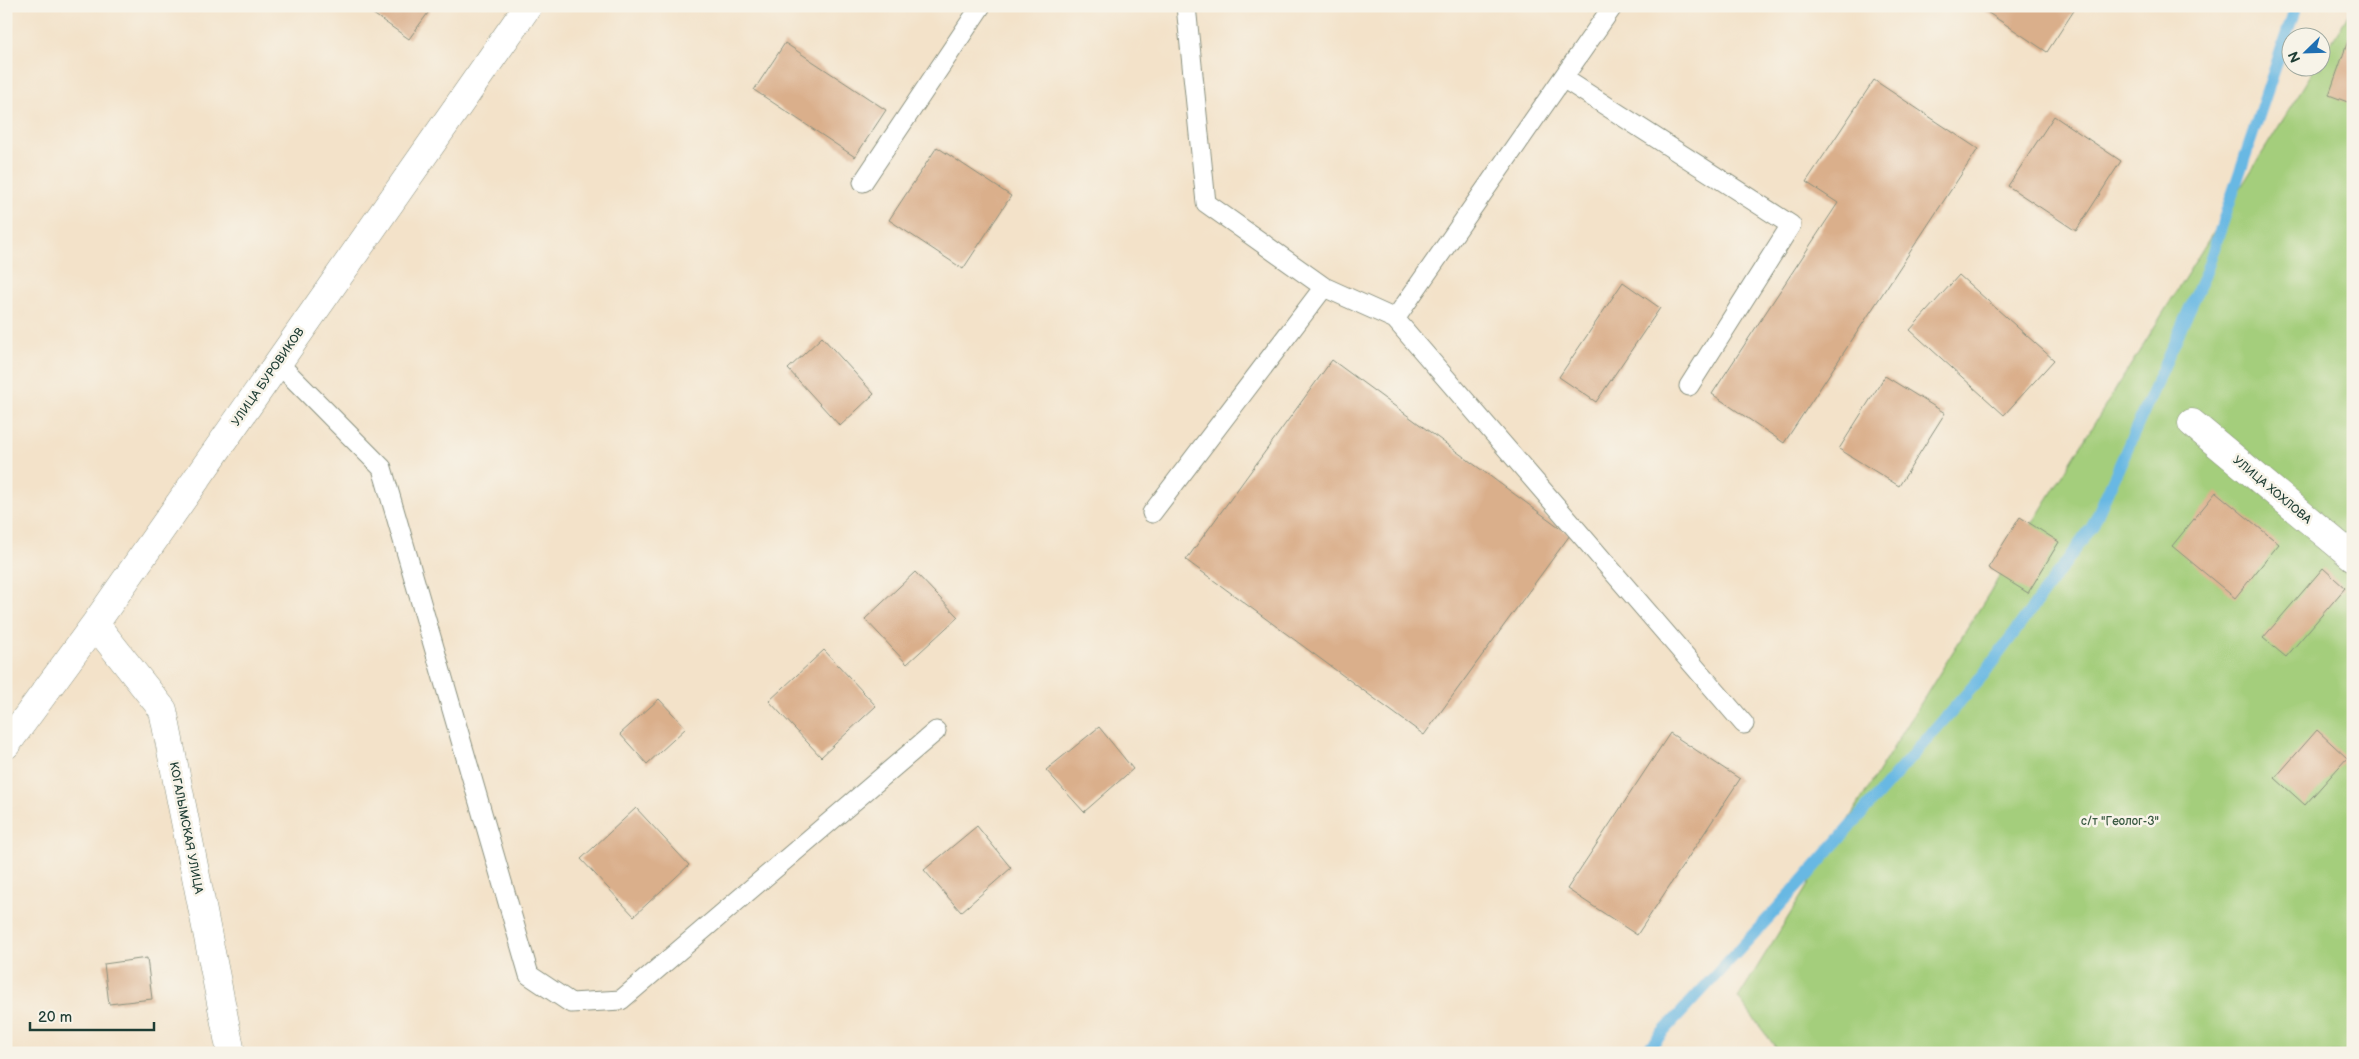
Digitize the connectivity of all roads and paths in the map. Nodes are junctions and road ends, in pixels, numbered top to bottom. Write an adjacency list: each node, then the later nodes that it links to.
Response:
1 (528, 6): 9 (street, УЛИЦА БУРОВИКОВ)
2 (981, 6): 6 (lane)
3 (1186, 6): 7 (lane)
4 (1613, 6): 5 (lane)
5 (1563, 78): 8 (lane); 10 (lane)
6 (862, 182)
7 (1324, 287): 8 (lane); 12 (lane)
8 (1395, 319): 15 (lane)
9 (278, 363): 14 (street, УЛИЦА БУРОВИКОВ); 16 (lane)
10 (1689, 386)
11 (2192, 423): 13 (street, УЛИЦА ХОХЛОВА)
12 (1152, 513)
13 (2353, 558)
14 (95, 624): 17 (street, УЛИЦА БУРОВИКОВ); 18 (street, КОГАЛЫМСКАЯ УЛИЦА)
15 (1744, 724)
16 (936, 731)
17 (6, 746)
18 (231, 1053)

